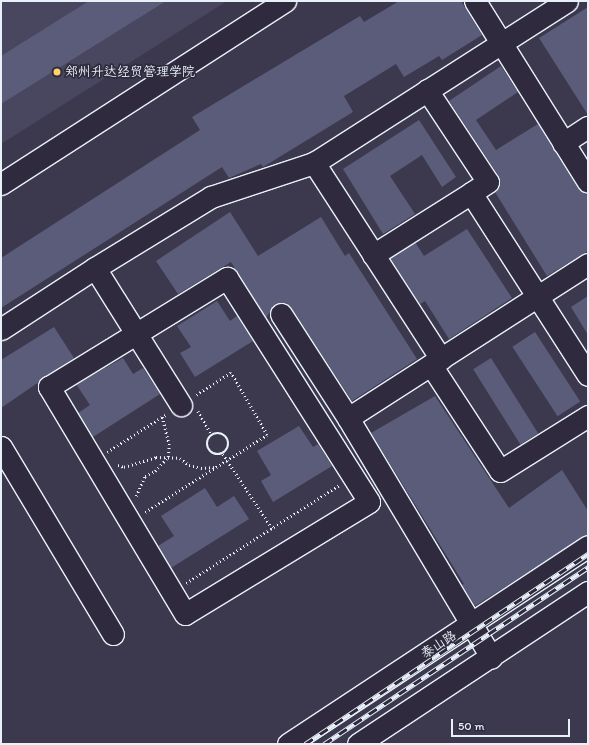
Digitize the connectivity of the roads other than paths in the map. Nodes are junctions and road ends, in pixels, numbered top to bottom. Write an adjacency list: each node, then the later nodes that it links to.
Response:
1 (285, 1): 10 (street)
2 (475, 1): 4 (street)
3 (567, 1): 4 (street)
4 (501, 43): 5 (street); 7 (street)
5 (427, 90): 8 (street); 11 (street)
6 (588, 127): 7 (street)
7 (563, 143): 9 (street)
8 (314, 163): 12 (street); 14 (street)
9 (588, 182)
10 (1, 184)
11 (471, 193): 12 (street); 15 (street)
12 (373, 255): 19 (street)
13 (588, 264): 15 (street)
14 (94, 268): 17 (street); 18 (street)
15 (538, 297): 19 (street); 20 (street)
16 (281, 314): 23 (street)
17 (1, 329)
18 (136, 333): 18 (street); 21 (street)
19 (436, 362): 22 (street); 23 (street)
20 (588, 374)
21 (186, 402)
22 (588, 416)
23 (348, 418): 27 (street)
24 (1, 447): 28 (street)
25 (588, 546): 27 (street, 泰山路)
26 (588, 592): 29 (street)
27 (471, 624): 29 (street); 30 (street, 泰山路)
28 (113, 634)
29 (491, 657): 31 (street)
30 (288, 744)
31 (358, 744)

